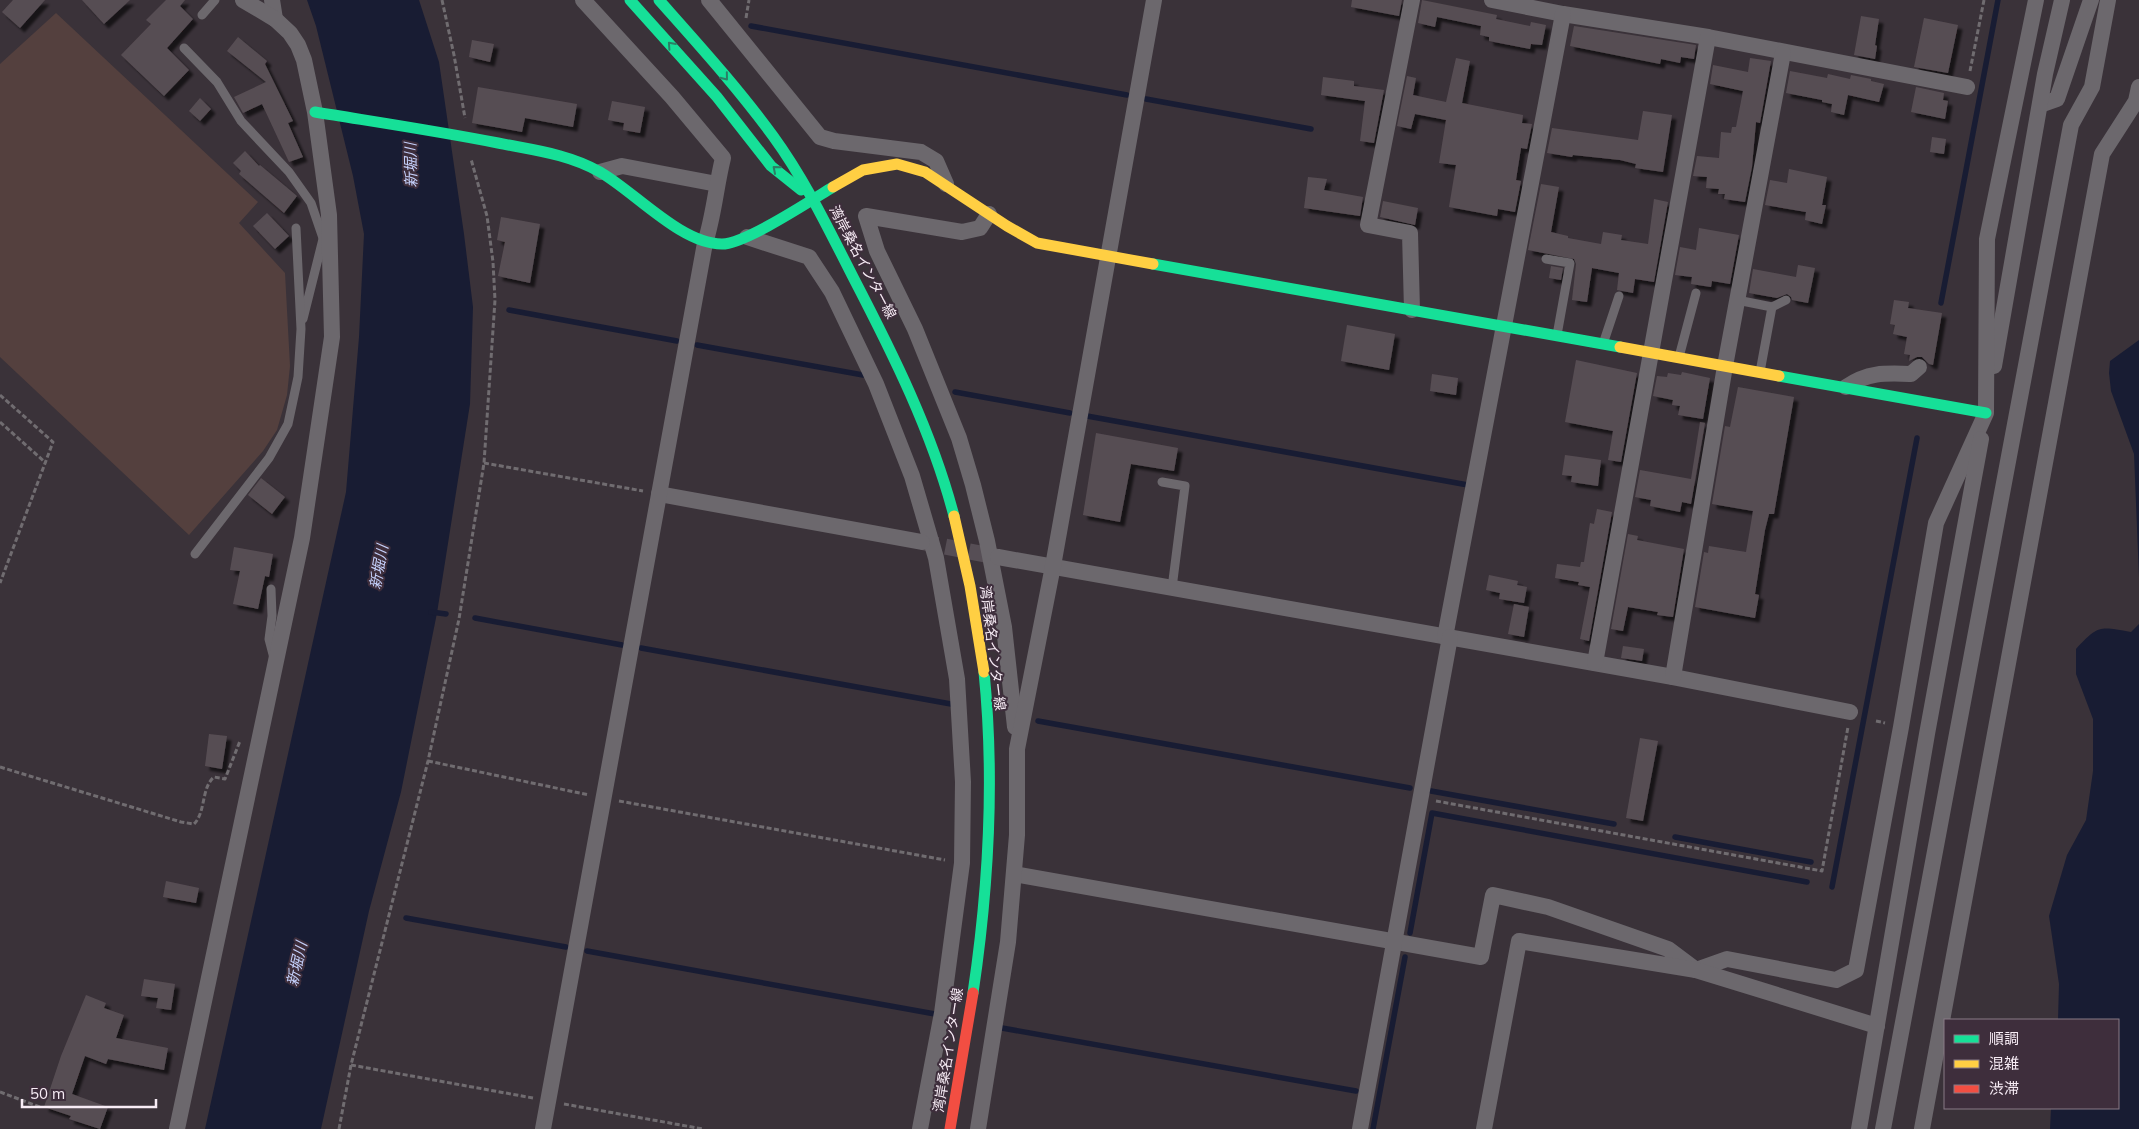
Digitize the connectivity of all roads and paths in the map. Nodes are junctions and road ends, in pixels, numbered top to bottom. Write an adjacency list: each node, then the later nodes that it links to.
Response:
1 (215, 0): 17 (lane)
2 (243, 0): 18 (street)
3 (272, 0): 18 (street)
4 (583, 0): 27 (street)
5 (630, 0): 29 (street, 湾岸桑名インター線, one-way to 5)
6 (659, 0): 29 (street, 湾岸桑名インター線, one-way to 29)
7 (709, 0): 28 (street)
8 (1154, 0): 36 (street)
9 (1412, 0): 44 (street)
10 (1492, 0): 16 (street)
11 (1984, 0): 22 (path)
12 (2036, 0): 56 (street)
13 (2062, 0): 24 (street)
14 (2091, 0): 24 (street)
15 (2108, 0): 99 (street)
16 (1561, 9): 19 (street); 45 (street)
17 (202, 15)
18 (275, 19): 25 (street)
19 (1708, 37): 21 (street); 49 (street)
20 (184, 48): 34 (lane)
21 (1783, 53): 22 (street); 41 (street)
22 (1967, 87)
23 (2139, 87): 100 (street)
24 (2040, 106): 56 (street)
25 (315, 112): 26 (street); 31 (street)
26 (600, 172): 27 (street); 35 (street)
27 (717, 184): 35 (street)
28 (946, 184): 29 (street); 30 (street)
29 (813, 200): 33 (street); 94 (street, 湾岸桑名インター線)
30 (989, 214): 36 (street); 74 (street)
31 (329, 215): 34 (lane); 71 (street)
32 (296, 228): 46 (lane)
33 (747, 237): 35 (street); 80 (street)
34 (323, 238): 46 (lane)
35 (705, 243): 61 (street)
36 (1108, 255): 44 (street); 65 (street)
37 (1546, 259): 47 (lane)
38 (1696, 293): 50 (lane)
39 (1618, 296): 48 (lane)
40 (495, 300): 59 (path)
41 (1737, 300): 43 (lane); 51 (street)
42 (1786, 300): 43 (lane)
43 (1772, 307): 53 (lane)
44 (1412, 310): 45 (street)
45 (1504, 326): 47 (street); 69 (street)
46 (301, 329): 63 (lane)
47 (1557, 336): 48 (street)
48 (1603, 344): 49 (street)
49 (1650, 352): 50 (street); 70 (street)
50 (1679, 358): 51 (street)
51 (1725, 366): 53 (street); 72 (street)
52 (1919, 367): 54 (street)
53 (1760, 372): 54 (street)
54 (1846, 387): 56 (street)
55 (0, 395): 58 (path)
56 (1986, 413): 83 (street); 84 (street)
57 (0, 422): 58 (path)
58 (46, 463): 66 (path)
59 (484, 463): 61 (path); 75 (path)
60 (1162, 482): 67 (lane)
61 (660, 494): 62 (street); 78 (street)
62 (922, 542)
63 (195, 554)
64 (998, 556): 65 (street)
65 (1052, 566): 67 (street); 74 (street)
66 (0, 583)
67 (1172, 588): 69 (street)
68 (270, 590): 71 (lane)
69 (1447, 637): 70 (street); 79 (street)
70 (1595, 663): 72 (street)
71 (275, 664): 89 (street)
72 (1673, 677): 73 (street)
73 (1850, 712): 79 (path)
74 (1017, 749): 81 (street)
75 (428, 761): 78 (path); 85 (path)
76 (0, 767): 77 (path)
77 (225, 779)
78 (605, 798): 80 (path); 87 (street)
79 (1421, 798): 82 (street)
80 (962, 863): 93 (street)
81 (1014, 874): 82 (street); 95 (street)
82 (1395, 941): 83 (street); 96 (street)
83 (1696, 970): 84 (street); 97 (street)
84 (1877, 1026): 98 (street)
85 (351, 1065): 87 (path); 90 (path)
86 (0, 1092): 88 (path)
87 (548, 1101): 91 (street); 92 (path)
88 (40, 1107)
89 (177, 1129)
90 (339, 1129)
91 (543, 1129)
92 (703, 1129)
93 (920, 1129)
94 (950, 1129)
95 (978, 1129)
96 (1360, 1129)
97 (1484, 1129)
98 (1859, 1129)
99 (1883, 1129)
100 (1922, 1129)

